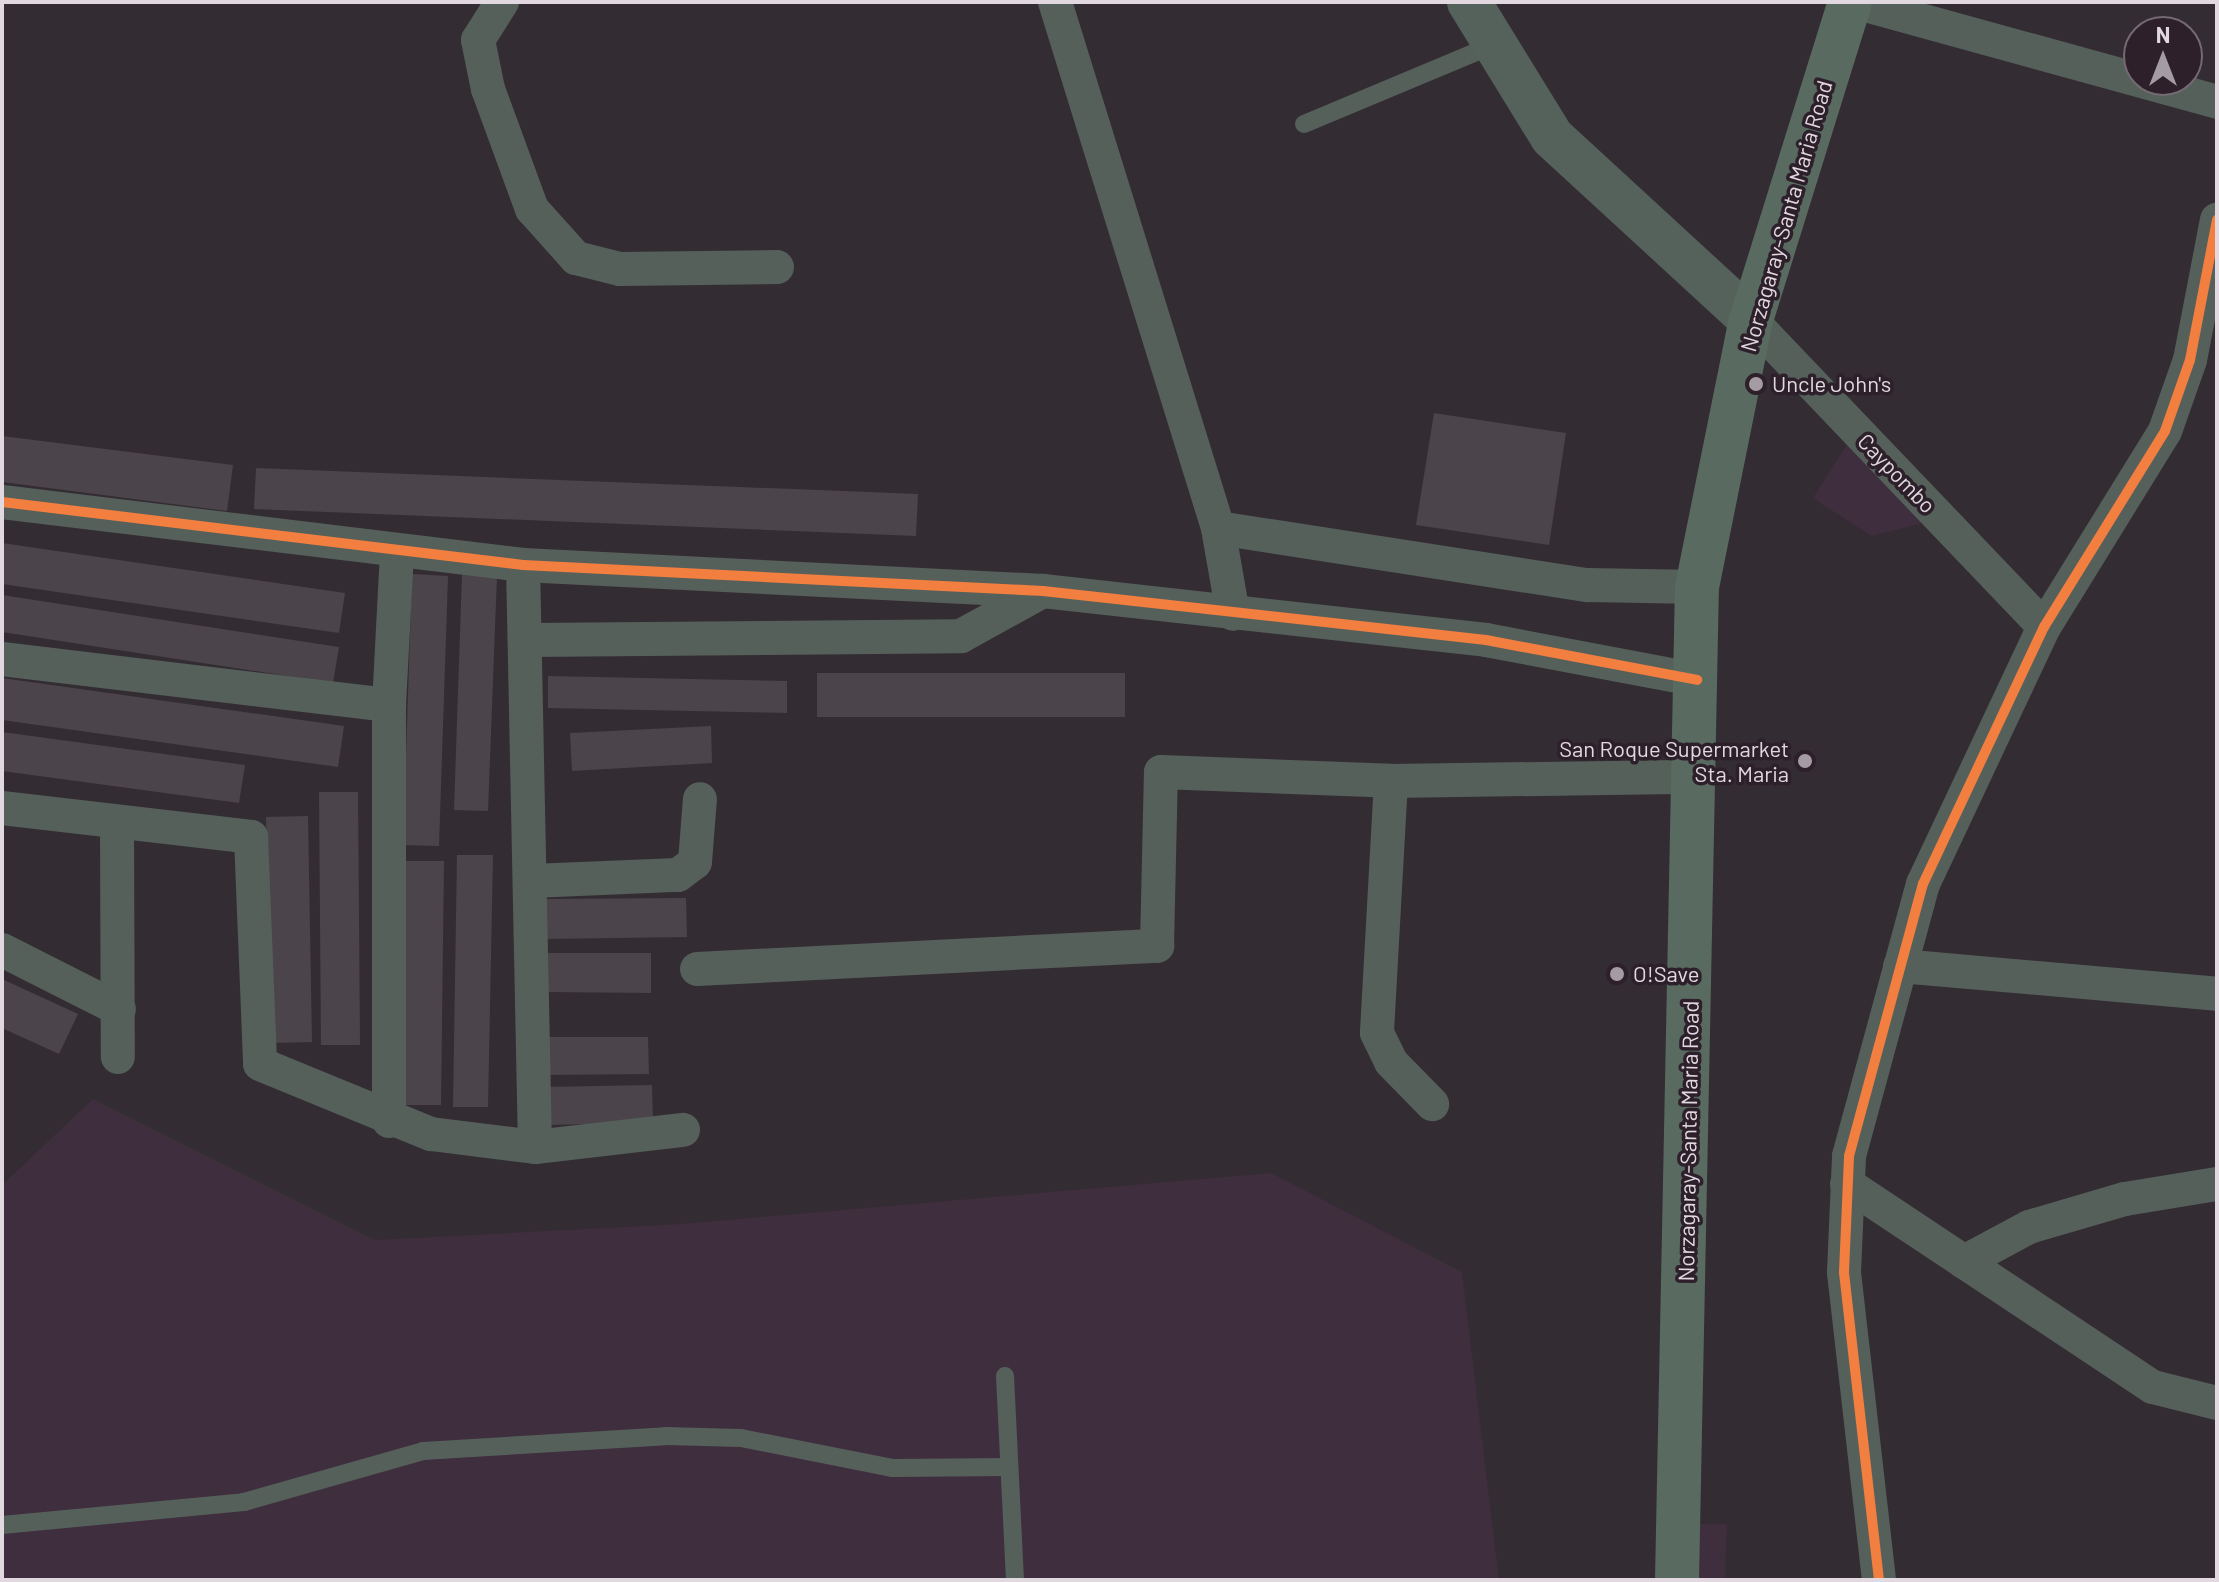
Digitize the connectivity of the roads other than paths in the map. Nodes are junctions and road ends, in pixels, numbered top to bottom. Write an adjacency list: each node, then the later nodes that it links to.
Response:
1 (502, 2): 9 (street)
2 (1055, 2): 12 (street)
3 (1469, 2): 5 (street)
4 (1852, 2): 6 (street); 10 (main road, Norzagaray-Santa Maria Road)
5 (1495, 44): 7 (lane); 10 (street)
6 (2217, 102)
7 (1304, 124)
8 (2217, 220): 18 (street)
9 (777, 267)
10 (1751, 320): 15 (main road, Norzagaray-Santa Maria Road); 18 (street, Caypombo)
11 (2, 502): 13 (street)
12 (1218, 528): 15 (street); 17 (street)
13 (397, 551): 14 (street); 22 (street)
14 (523, 565): 16 (street); 19 (street)
15 (1697, 587): 21 (main road, Norzagaray-Santa Maria Road)
16 (1043, 591): 17 (street); 19 (street)
17 (1233, 614): 21 (street)
18 (2044, 627): 30 (street)
19 (529, 640): 28 (street)
20 (2, 659): 22 (street)
21 (1697, 680): 23 (main road, Norzagaray-Santa Maria Road)
22 (389, 705): 36 (street)
23 (1696, 777): 24 (street); 47 (main road, Norzagaray-Santa Maria Road)
24 (1391, 781): 31 (street); 35 (street)
25 (700, 799): 28 (street)
26 (2, 808): 27 (street)
27 (117, 824): 33 (street); 36 (street)
28 (532, 881): 38 (street)
29 (2, 950): 33 (street)
30 (1900, 966): 32 (street); 39 (street)
31 (697, 969)
32 (2217, 994)
33 (119, 1009): 34 (street)
34 (118, 1057)
35 (1432, 1104)
36 (389, 1121): 38 (street)
37 (683, 1130): 38 (street)
38 (535, 1147)
39 (1847, 1184): 41 (street); 48 (street)
40 (2217, 1184): 41 (street)
41 (1964, 1262): 43 (street)
42 (1005, 1376): 44 (lane)
43 (2217, 1403)
44 (1009, 1467): 45 (lane); 46 (lane)
45 (2, 1525)
46 (1015, 1580)
47 (1677, 1580)
48 (1879, 1580)

